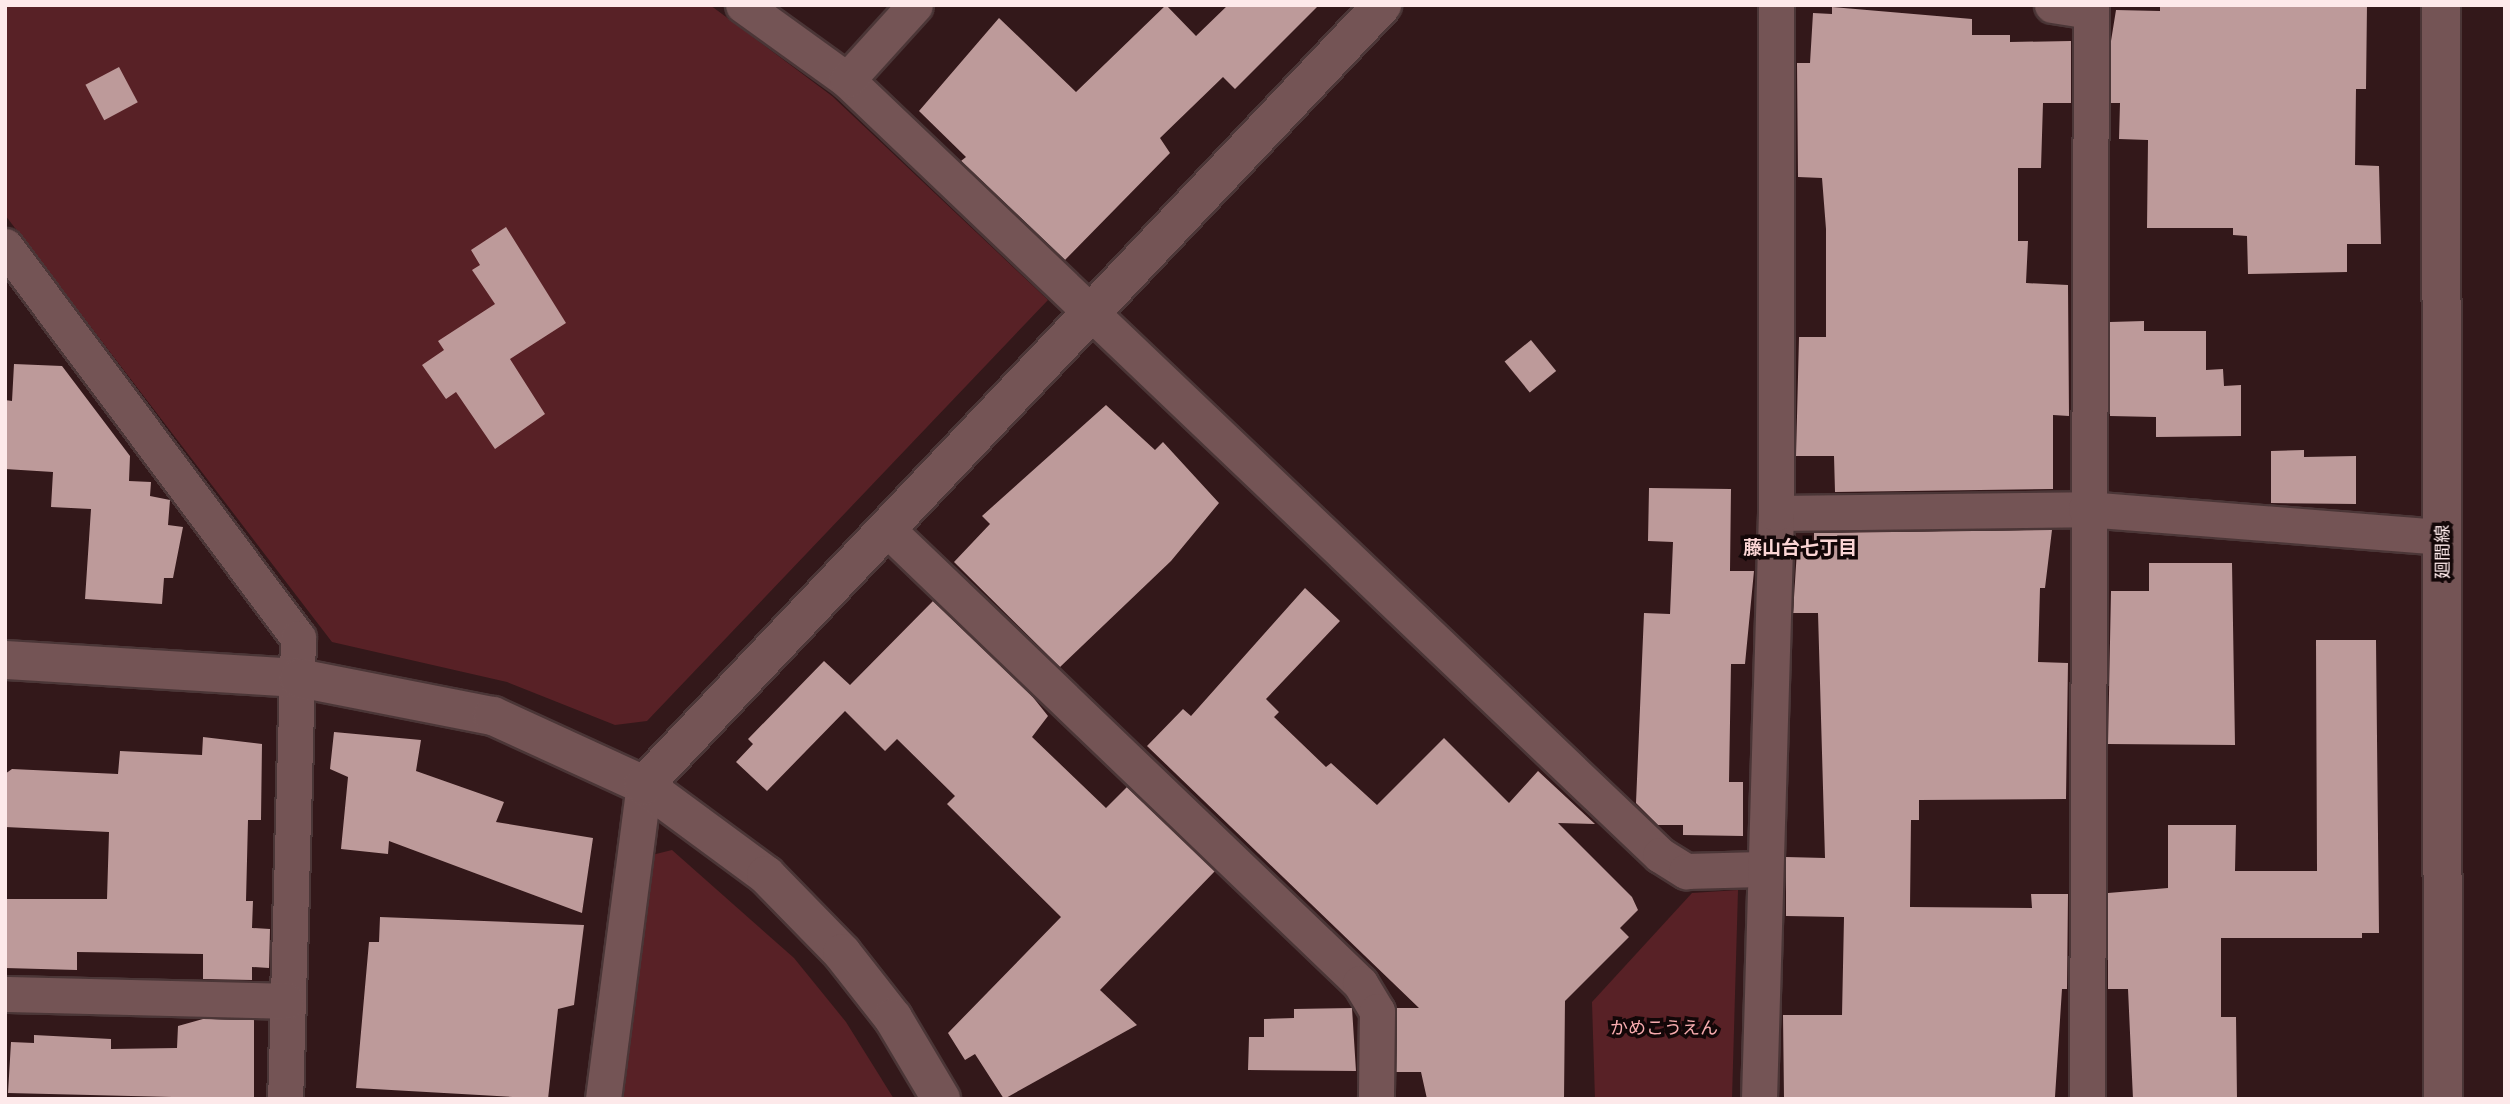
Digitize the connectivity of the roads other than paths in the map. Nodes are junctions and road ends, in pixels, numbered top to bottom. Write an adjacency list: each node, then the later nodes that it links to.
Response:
1 (743, 5): 8 (street)
2 (915, 5): 8 (street)
3 (1382, 5): 10 (street)
4 (1776, 5): 12 (street)
5 (2052, 5): 7 (street)
6 (2441, 5): 14 (street, 廻間線)
7 (2091, 8): 11 (street)
8 (847, 80): 10 (street)
9 (5, 246): 16 (street)
10 (1090, 316): 13 (street); 18 (street)
11 (2086, 509): 12 (street); 14 (street); 26 (street)
12 (1776, 513): 18 (street)
13 (887, 529): 17 (street); 24 (street)
14 (2443, 537): 27 (street, 廻間線)
15 (5, 660): 16 (street)
16 (299, 678): 17 (street); 20 (street)
17 (644, 785): 22 (street); 23 (street)
18 (1761, 869): 25 (street)
19 (5, 994): 20 (street)
20 (286, 1001): 21 (street)
21 (285, 1099)
22 (603, 1099)
23 (941, 1099)
24 (1376, 1099)
25 (1759, 1099)
26 (2087, 1099)
27 (2443, 1099)

